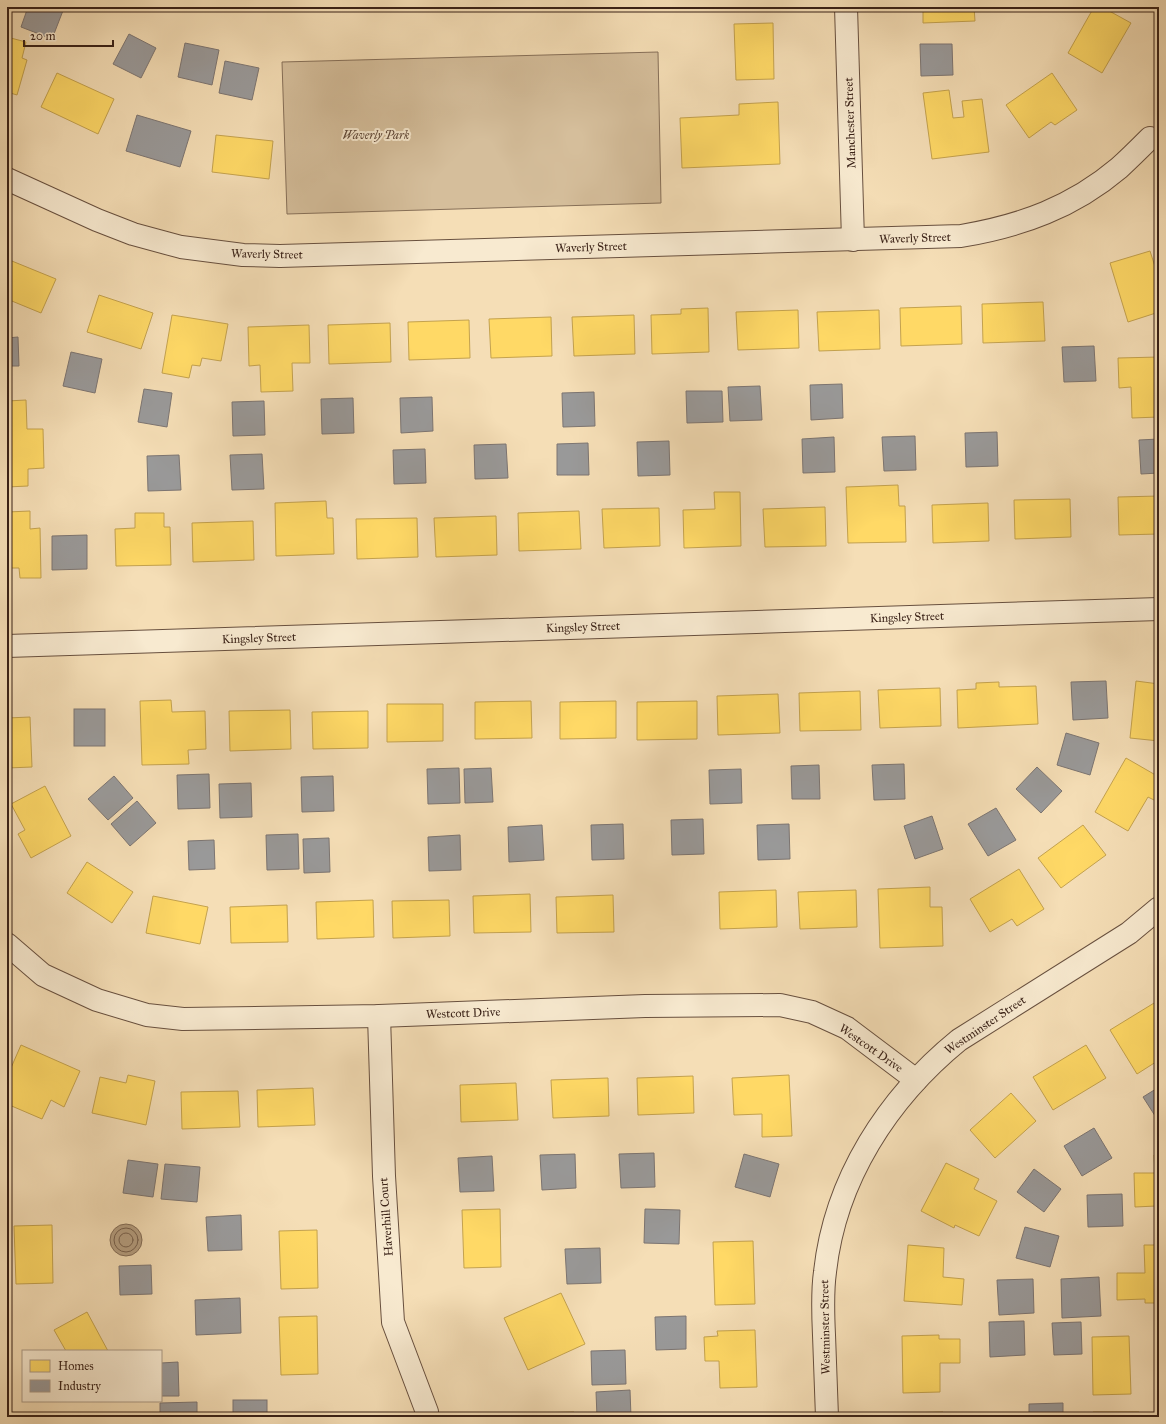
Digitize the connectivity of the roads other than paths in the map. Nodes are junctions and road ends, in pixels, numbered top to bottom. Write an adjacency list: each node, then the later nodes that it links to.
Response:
1 (846, 7): 4 (street, Manchester Street)
2 (1156, 137): 4 (street, Waverly Street)
3 (10, 182): 4 (street, Waverly Street)
4 (853, 240)
5 (1159, 609): 6 (street, Kingsley Street)
6 (7, 646)
7 (1159, 908): 10 (street, Westminster Street)
8 (8, 947): 9 (street, Westcott Drive)
9 (379, 1016): 10 (street, Westcott Drive); 11 (street, Haverhill Court)
10 (916, 1080): 12 (street, Westminster Street)
11 (427, 1412)
12 (827, 1417)

